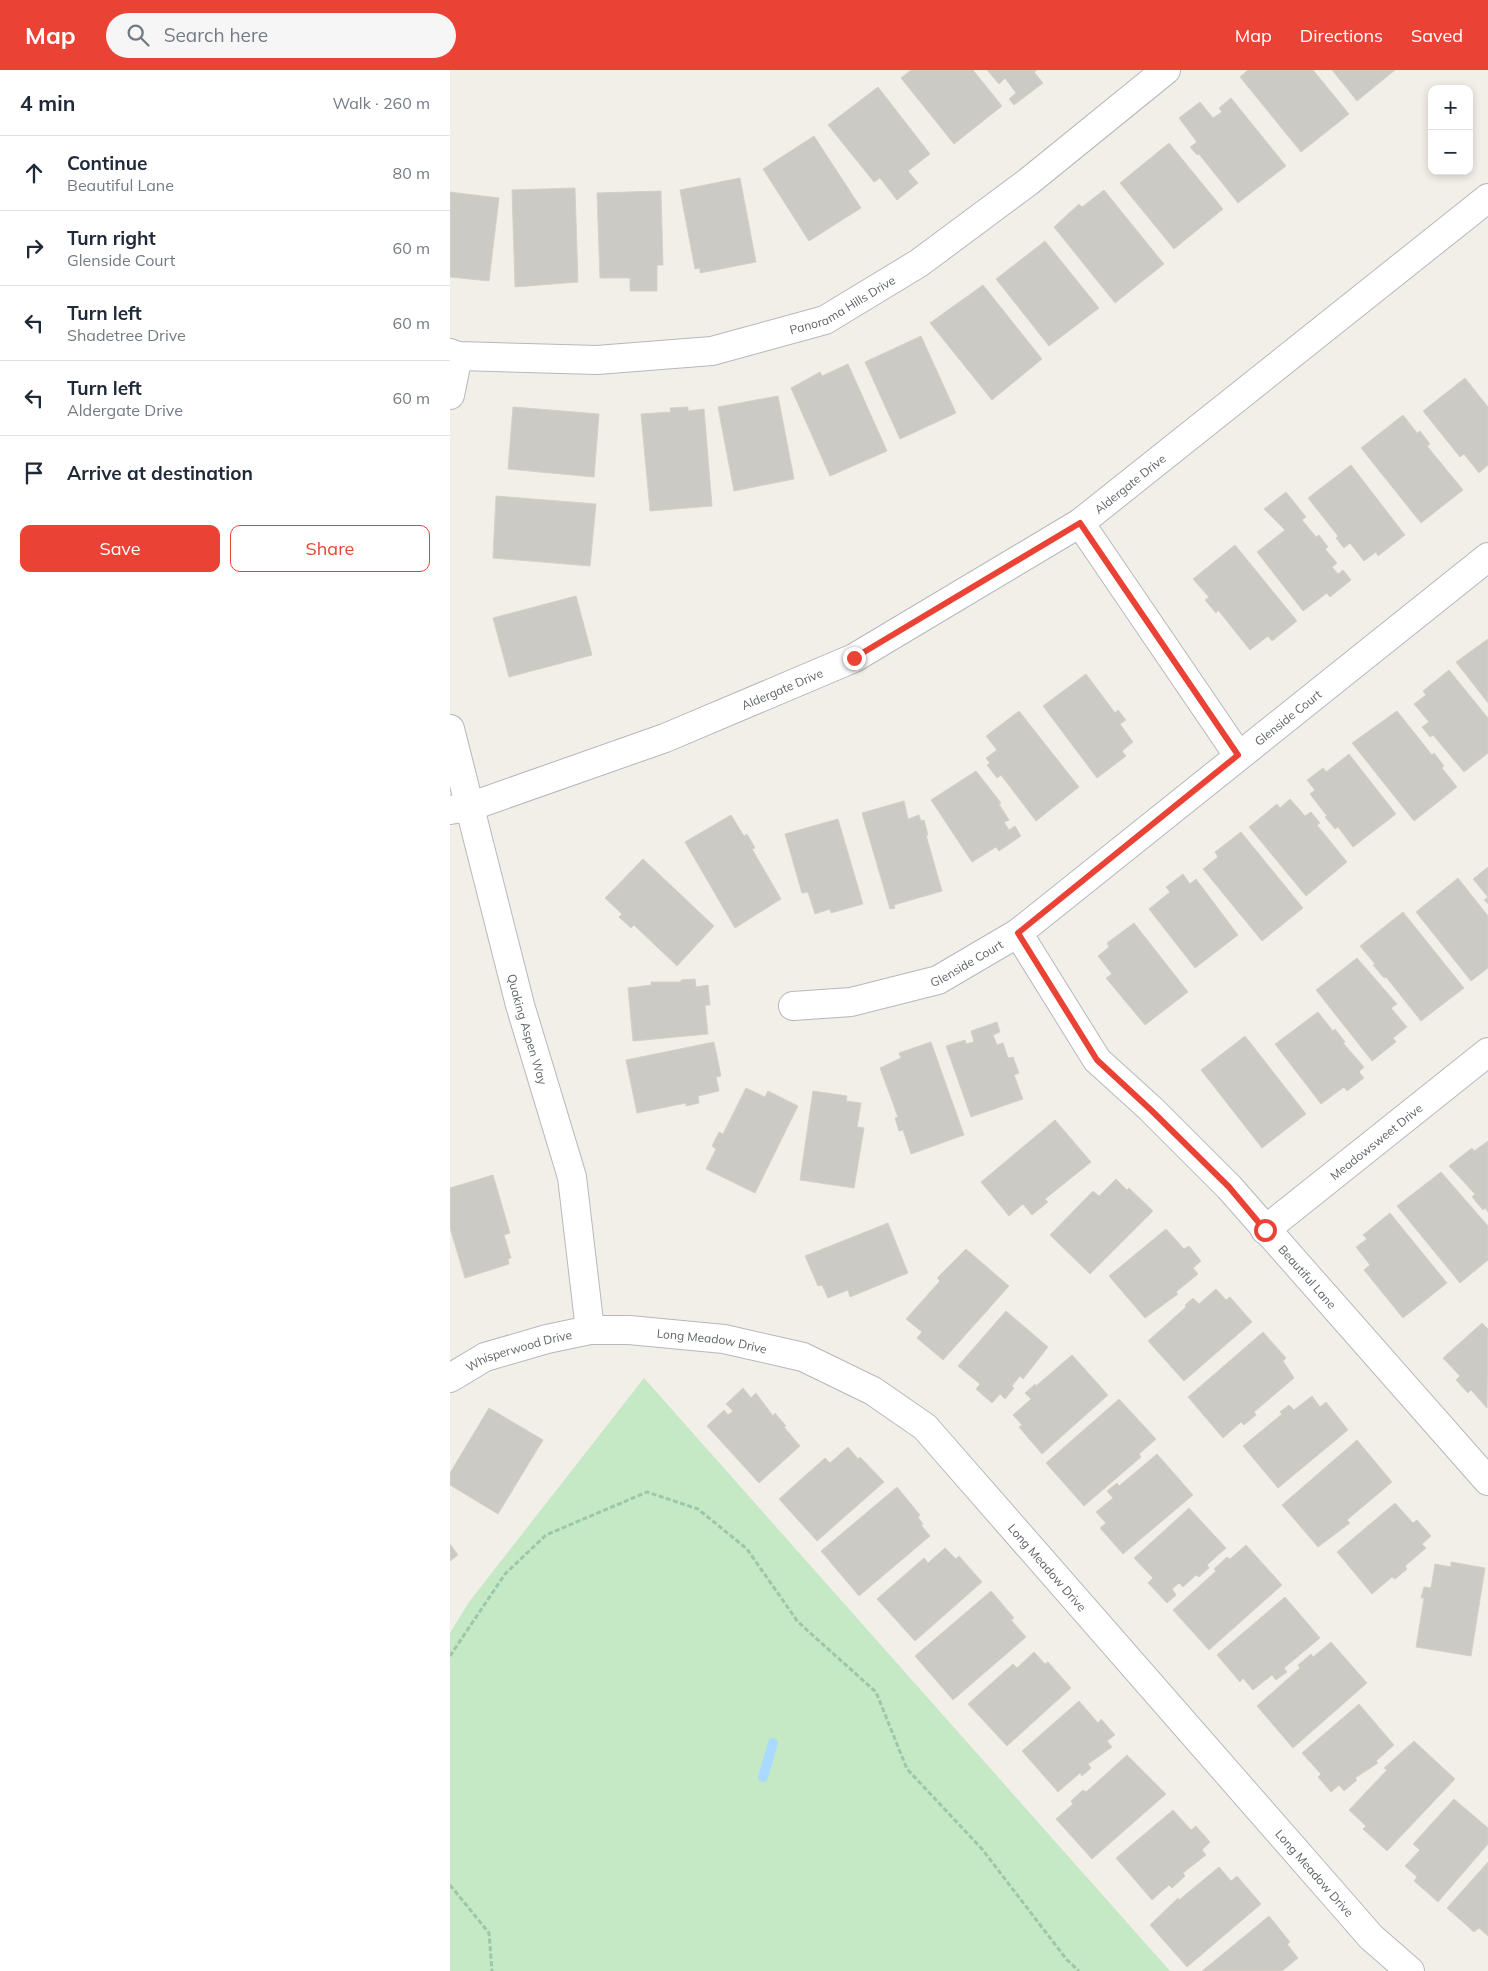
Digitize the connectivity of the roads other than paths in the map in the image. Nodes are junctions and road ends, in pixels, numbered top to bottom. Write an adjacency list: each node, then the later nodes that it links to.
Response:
1 (1166, 70): 3 (street, Panorama Hills Drive)
2 (1488, 198): 5 (street, Aldergate Drive)
3 (454, 355): 4 (street)
4 (450, 395)
5 (1080, 523): 8 (street); 9 (street, Aldergate Drive)
6 (1488, 557): 8 (street, Glenside Court)
7 (450, 729): 9 (street, Quaking Aspen Way)
8 (1238, 755): 10 (street, Glenside Court)
9 (460, 808): 14 (street, Quaking Aspen Way)
10 (1018, 933): 11 (street, Glenside Court); 13 (street, Beautiful Lane)
11 (793, 1006)
12 (1488, 1052): 13 (street, Meadowsweet Drive)
13 (1265, 1230): 16 (street, Beautiful Lane)
14 (590, 1330): 15 (street, Whisperwood Drive); 17 (street, Long Meadow Drive)
15 (450, 1378)
16 (1488, 1481)
17 (1410, 1971)

